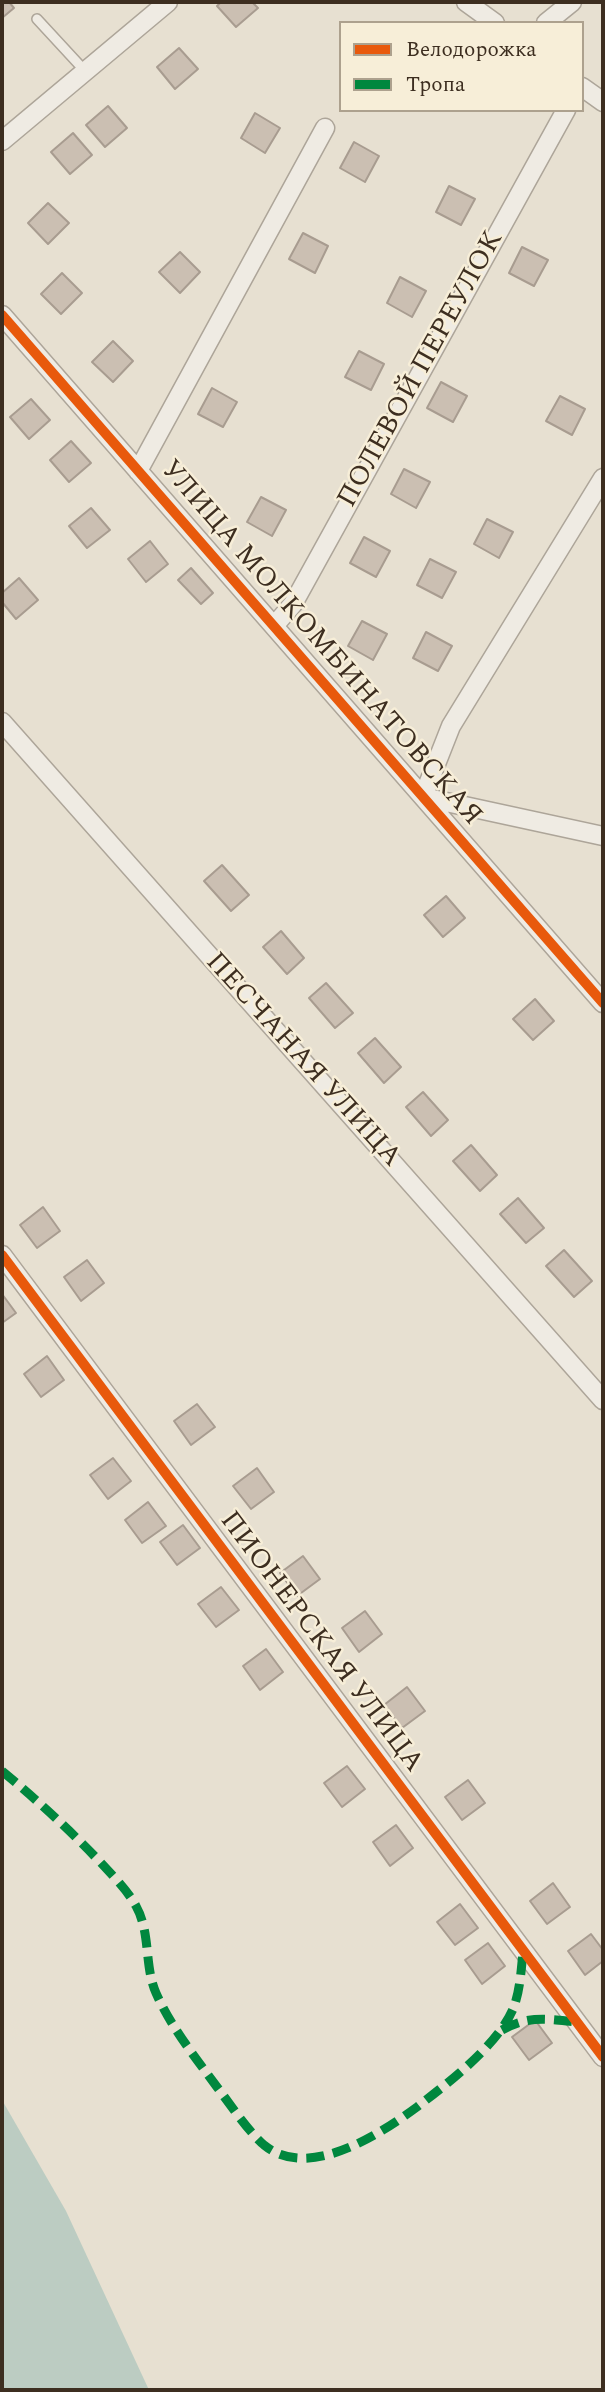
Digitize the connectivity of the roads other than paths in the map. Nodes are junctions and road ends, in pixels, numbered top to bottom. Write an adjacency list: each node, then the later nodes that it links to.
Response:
1 (168, 2): 7 (street)
2 (466, 2): 5 (street)
3 (572, 2): 6 (street)
4 (37, 19): 7 (lane)
5 (492, 21)
6 (548, 21)
7 (85, 71): 12 (street)
8 (584, 88): 9 (street)
9 (603, 102)
10 (565, 112): 16 (street, ПОЛЕВОЙ ПЕРЕУЛОК)
11 (325, 128): 14 (street)
12 (2, 141)
13 (2, 315): 14 (street, УЛИЦА МОЛКОМБИНАТОВСКАЯ)
14 (138, 471): 16 (street, УЛИЦА МОЛКОМБИНАТОВСКАЯ)
15 (603, 478): 18 (street)
16 (274, 626): 18 (street, УЛИЦА МОЛКОМБИНАТОВСКАЯ)
17 (2, 722): 22 (street, ПЕСЧАНАЯ УЛИЦА)
18 (423, 797): 19 (street); 20 (street, УЛИЦА МОЛКОМБИНАТОВСКАЯ)
19 (603, 836)
20 (603, 1003)
21 (2, 1255): 23 (street, ПИОНЕРСКАЯ УЛИЦА)
22 (603, 1400)
23 (603, 2057)

